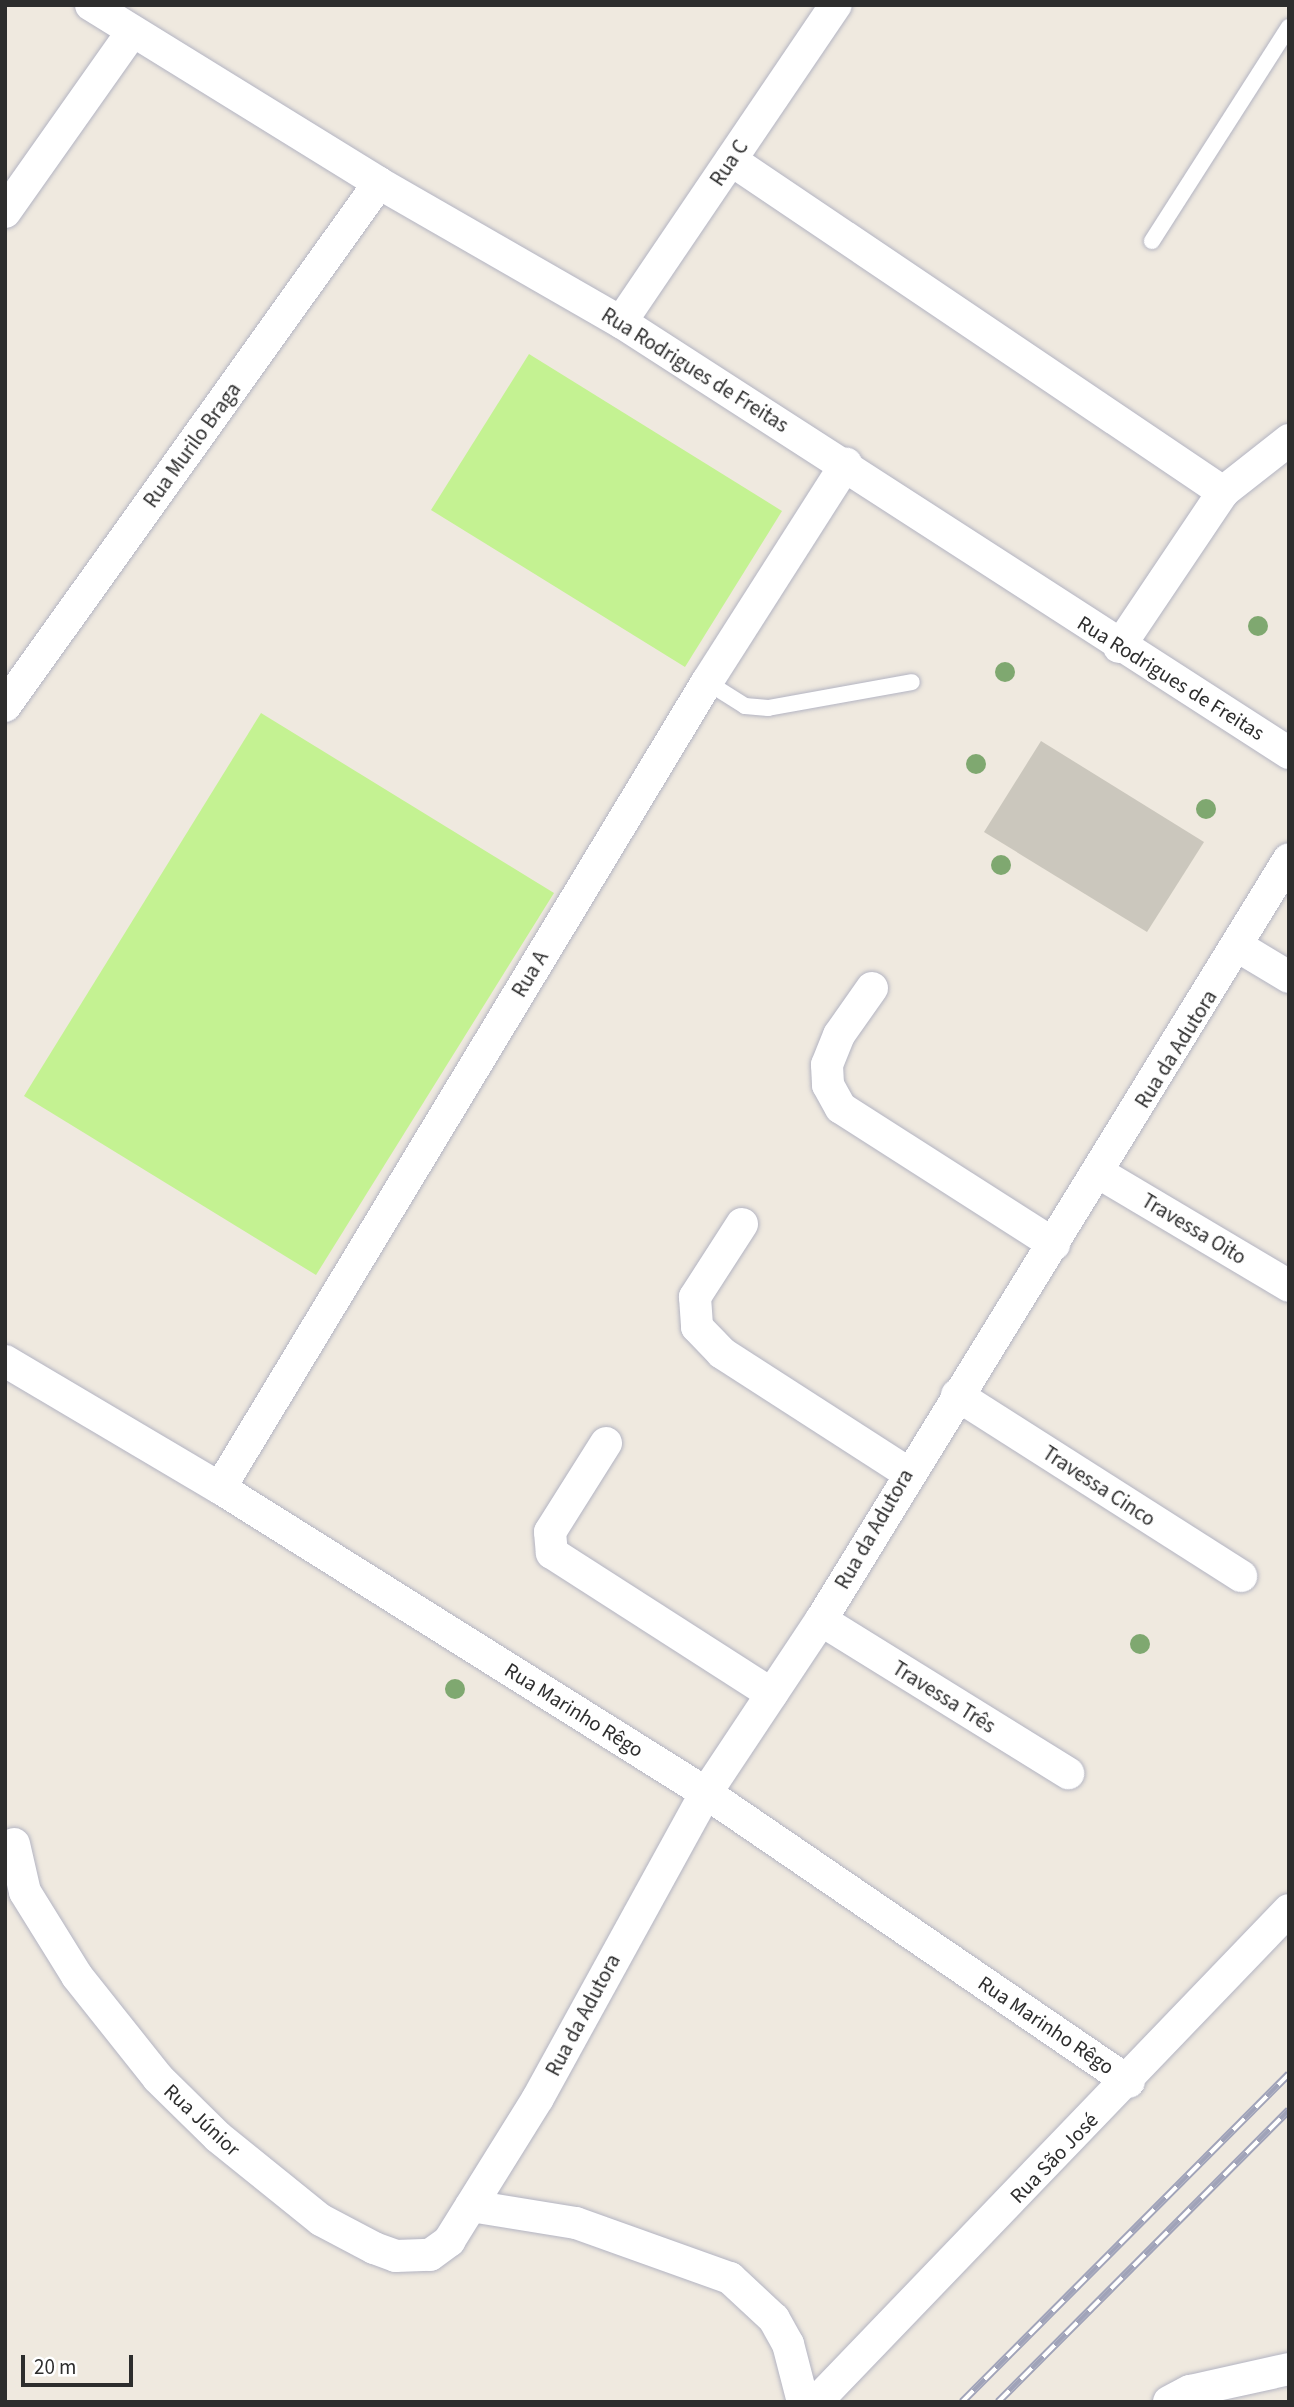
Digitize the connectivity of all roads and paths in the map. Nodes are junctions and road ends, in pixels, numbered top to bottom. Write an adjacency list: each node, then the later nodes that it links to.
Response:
1 (91, 5): 4 (street, Rua Rodrigues de Freitas)
2 (836, 5): 5 (street, Rua C)
3 (1289, 27): 8 (lane)
4 (132, 32): 6 (street, Rua Rodrigues de Freitas); 7 (street)
5 (731, 160): 9 (street, Rua C); 12 (street)
6 (379, 183): 9 (street, Rua Rodrigues de Freitas); 16 (street, Rua Murilo Braga)
7 (5, 212)
8 (1152, 241)
9 (621, 322): 11 (street, Rua Rodrigues de Freitas)
10 (1289, 440): 12 (street)
11 (846, 464): 13 (street, Rua Rodrigues de Freitas); 14 (street, Rua A)
12 (1223, 492): 13 (street)
13 (1119, 647): 17 (street, Rua Rodrigues de Freitas)
14 (707, 682): 15 (lane); 30 (street, Rua A)
15 (912, 682)
16 (5, 706)
17 (1289, 753)
18 (1289, 859): 19 (street, Rua da Adutora)
19 (1239, 947): 20 (street); 22 (street, Rua da Adutora)
20 (1289, 977)
21 (872, 988): 24 (street)
22 (1099, 1173): 24 (street, Rua da Adutora); 25 (street, Travessa Oito)
23 (742, 1224): 29 (street)
24 (1054, 1244): 27 (street, Rua da Adutora)
25 (1289, 1286)
26 (5, 1361): 30 (street, Rua Marinho Rêgo)
27 (957, 1395): 29 (street, Rua da Adutora); 31 (street, Travessa Cinco)
28 (607, 1443): 33 (street)
29 (907, 1472): 32 (street, Rua da Adutora)
30 (220, 1488): 35 (street, Rua Marinho Rêgo)
31 (1241, 1576)
32 (821, 1620): 33 (street, Rua da Adutora); 34 (street, Travessa Três)
33 (772, 1694): 35 (street, Rua da Adutora)
34 (1068, 1773)
35 (706, 1793): 38 (street, Rua Marinho Rêgo); 39 (street, Rua da Adutora)
36 (14, 1844): 39 (street, Rua Júnior)
37 (1289, 1910): 38 (street, Rua São José)
38 (1129, 2082): 42 (street, Rua São José)
39 (471, 2206): 41 (street)
40 (1289, 2369): 43 (street)
41 (803, 2402)
42 (816, 2402)
43 (1169, 2402)

